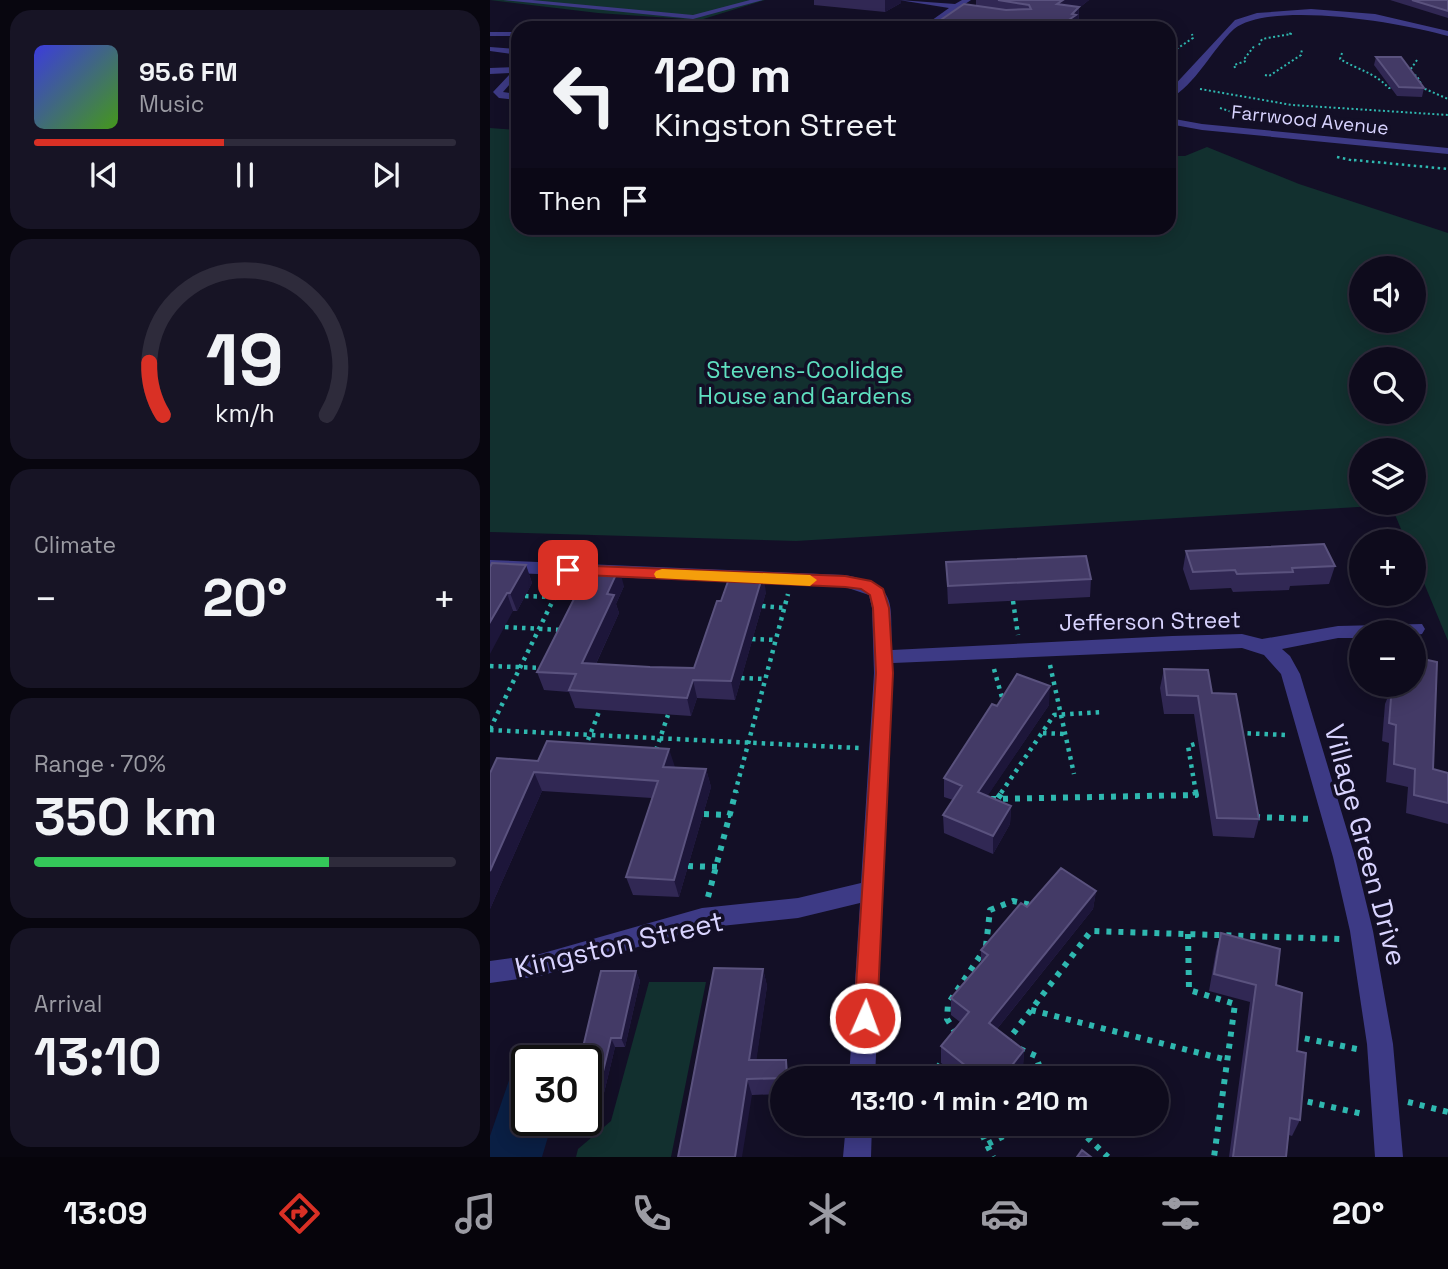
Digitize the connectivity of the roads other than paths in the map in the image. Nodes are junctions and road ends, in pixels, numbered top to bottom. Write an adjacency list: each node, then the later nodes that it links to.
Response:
1 (507, 0): 6 (street)
2 (610, 0): 6 (street)
3 (759, 0): 6 (street)
4 (903, 0): 7 (street)
5 (967, 0): 7 (street)
6 (590, 7)
7 (957, 7): 8 (street)
8 (942, 17): 9 (street); 10 (street)
9 (955, 18)
10 (936, 21)
11 (1446, 32): 19 (street)
12 (490, 34): 13 (street)
13 (511, 34)
14 (490, 49): 15 (street)
15 (511, 51)
16 (511, 70): 17 (street)
17 (490, 71)
18 (511, 78): 20 (street)
19 (1176, 88)
20 (511, 97)
21 (1176, 122): 22 (street, Farrwood Avenue)
22 (1448, 151)
23 (490, 566): 26 (street)
24 (1349, 632): 25 (street, Jefferson Street)
25 (1262, 646): 26 (street, Jefferson Street); 32 (street, Village Green Drive)
26 (884, 657): 27 (street)
27 (872, 890): 28 (street, Kingston Street); 29 (street)
28 (490, 972)
29 (863, 1066)
30 (858, 1136): 31 (street)
31 (857, 1157)
32 (1389, 1157)

